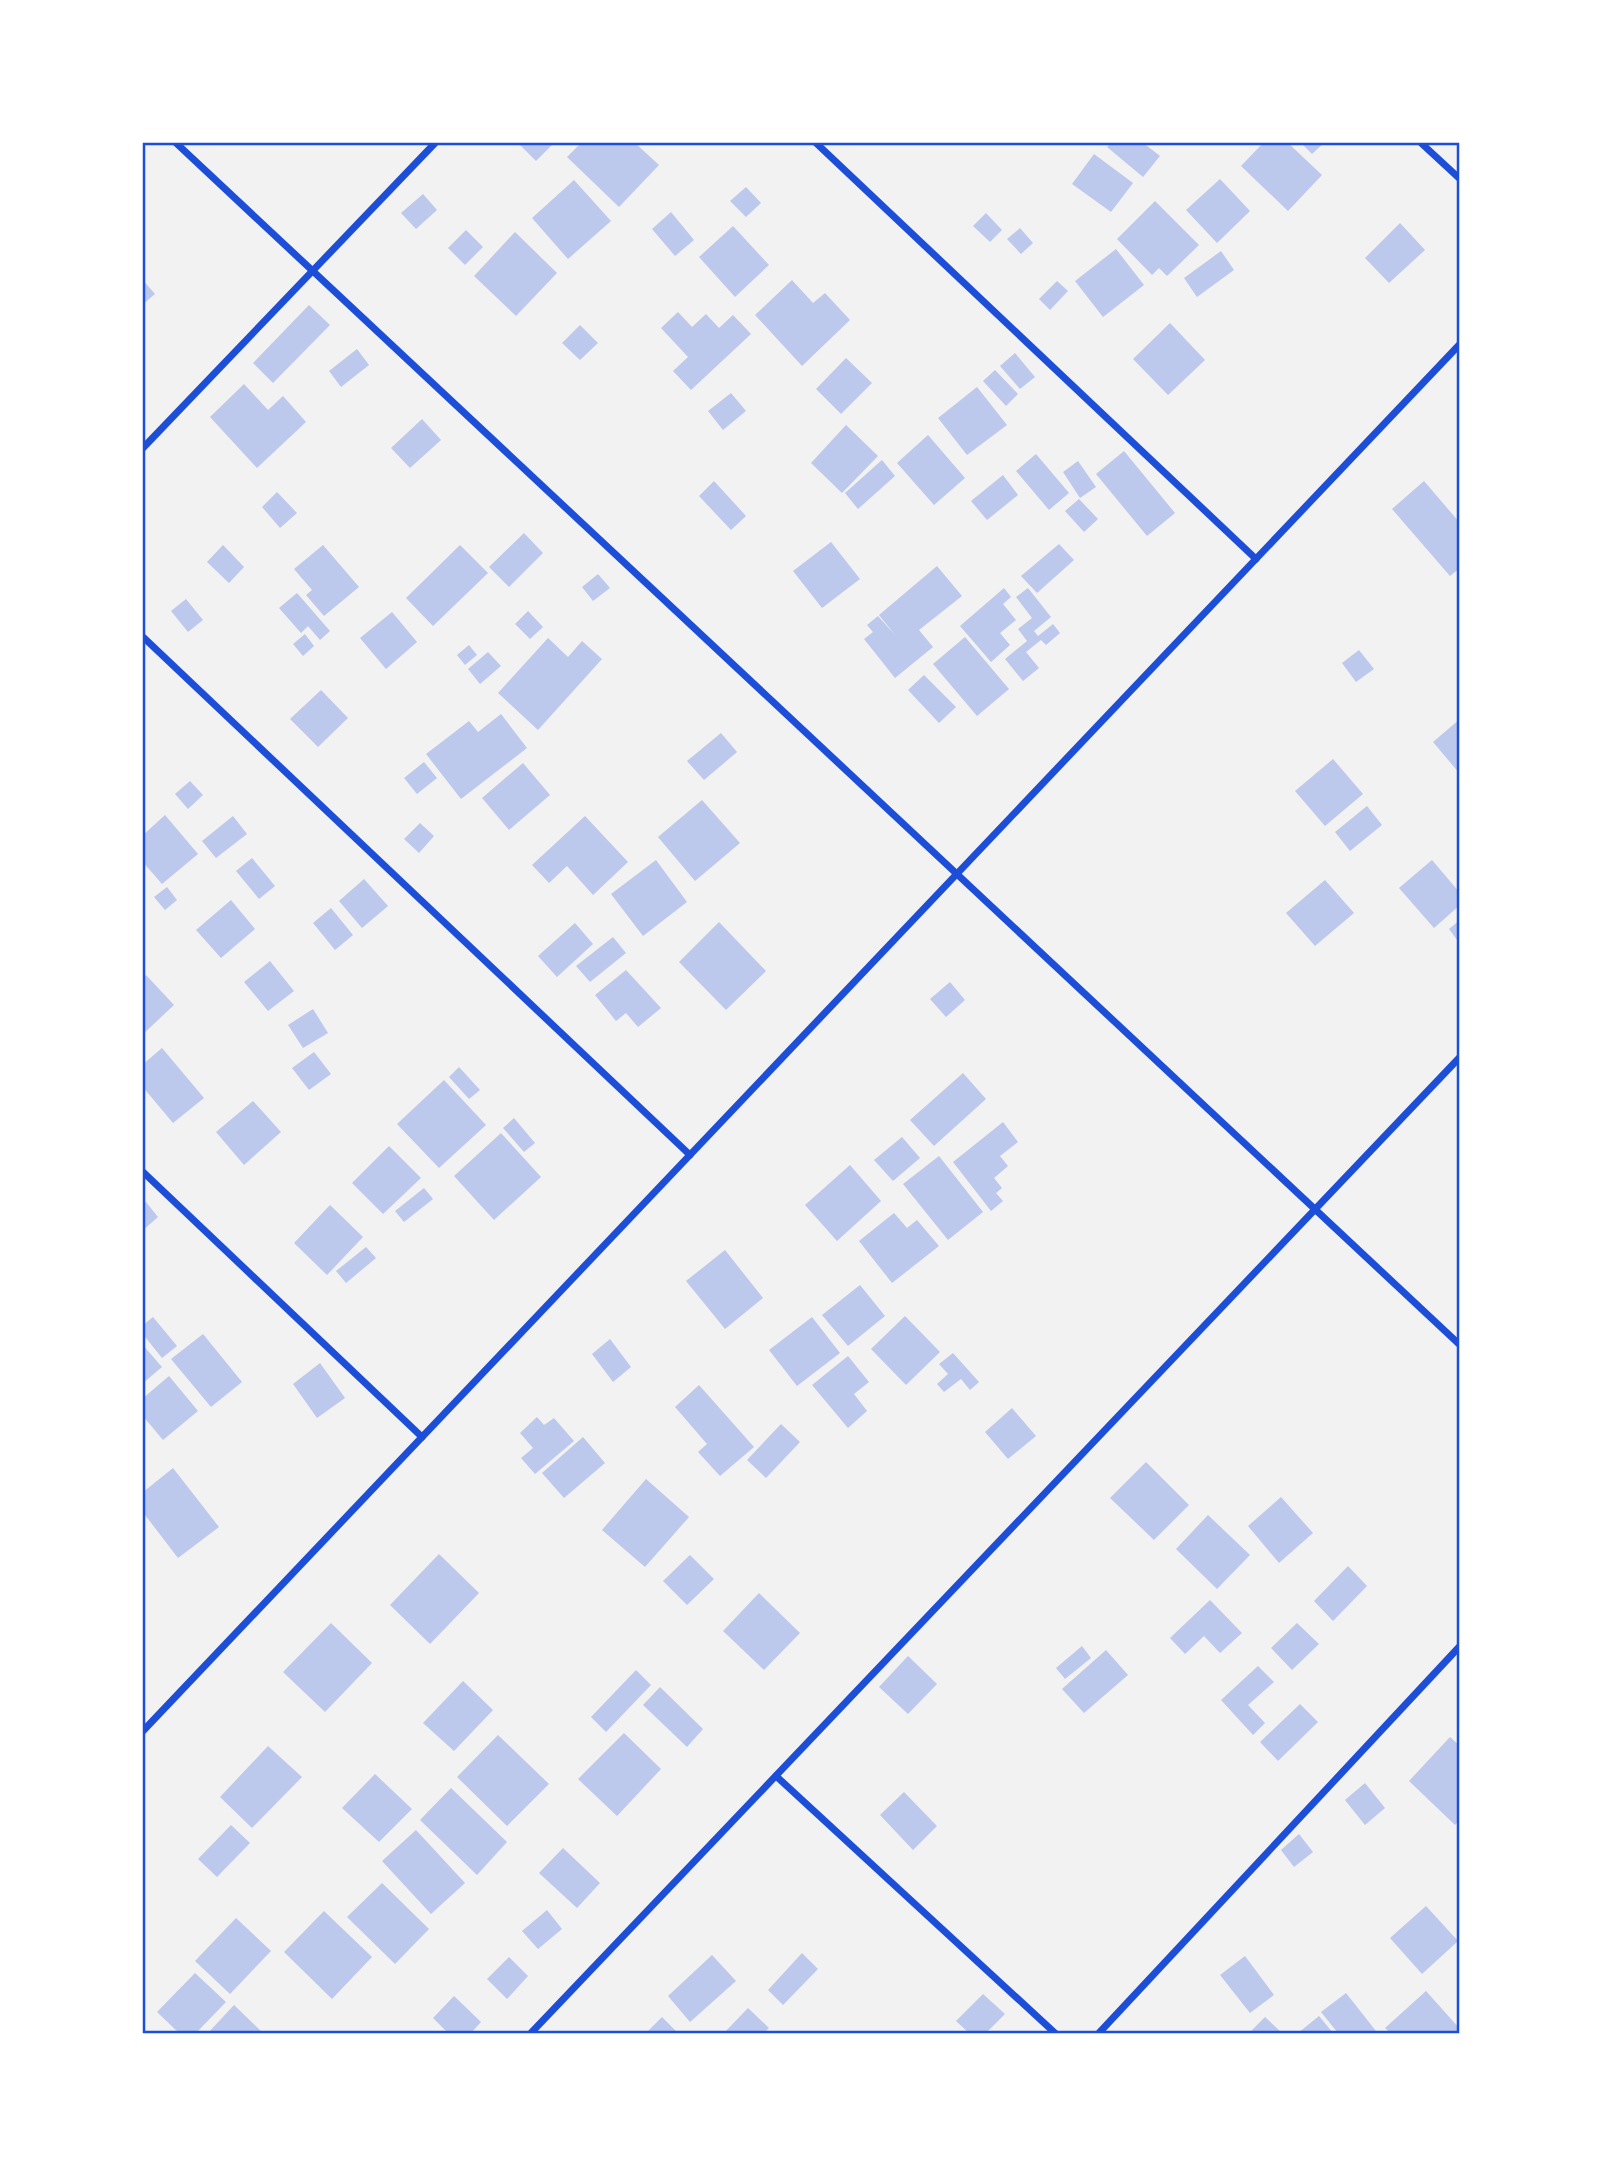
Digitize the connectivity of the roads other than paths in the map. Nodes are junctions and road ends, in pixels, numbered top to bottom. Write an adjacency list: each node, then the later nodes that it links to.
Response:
1 (175, 142): 6 (street)
2 (436, 142): 6 (street)
3 (815, 142): 9 (street)
4 (1420, 142): 5 (street)
5 (1460, 179)
6 (313, 271): 8 (street); 11 (street)
7 (1460, 344): 9 (street)
8 (142, 449)
9 (1256, 559): 11 (street)
10 (142, 636): 13 (street)
11 (957, 874): 13 (street); 15 (street)
12 (1460, 1057): 15 (street)
13 (690, 1155): 17 (street)
14 (142, 1171): 17 (street)
15 (1316, 1210): 16 (street); 20 (street)
16 (1460, 1345)
17 (422, 1437): 19 (street)
18 (1460, 1646): 23 (street)
19 (144, 1726)
20 (776, 1776): 21 (street); 22 (street)
21 (531, 2033)
22 (1055, 2033)
23 (1099, 2033)

